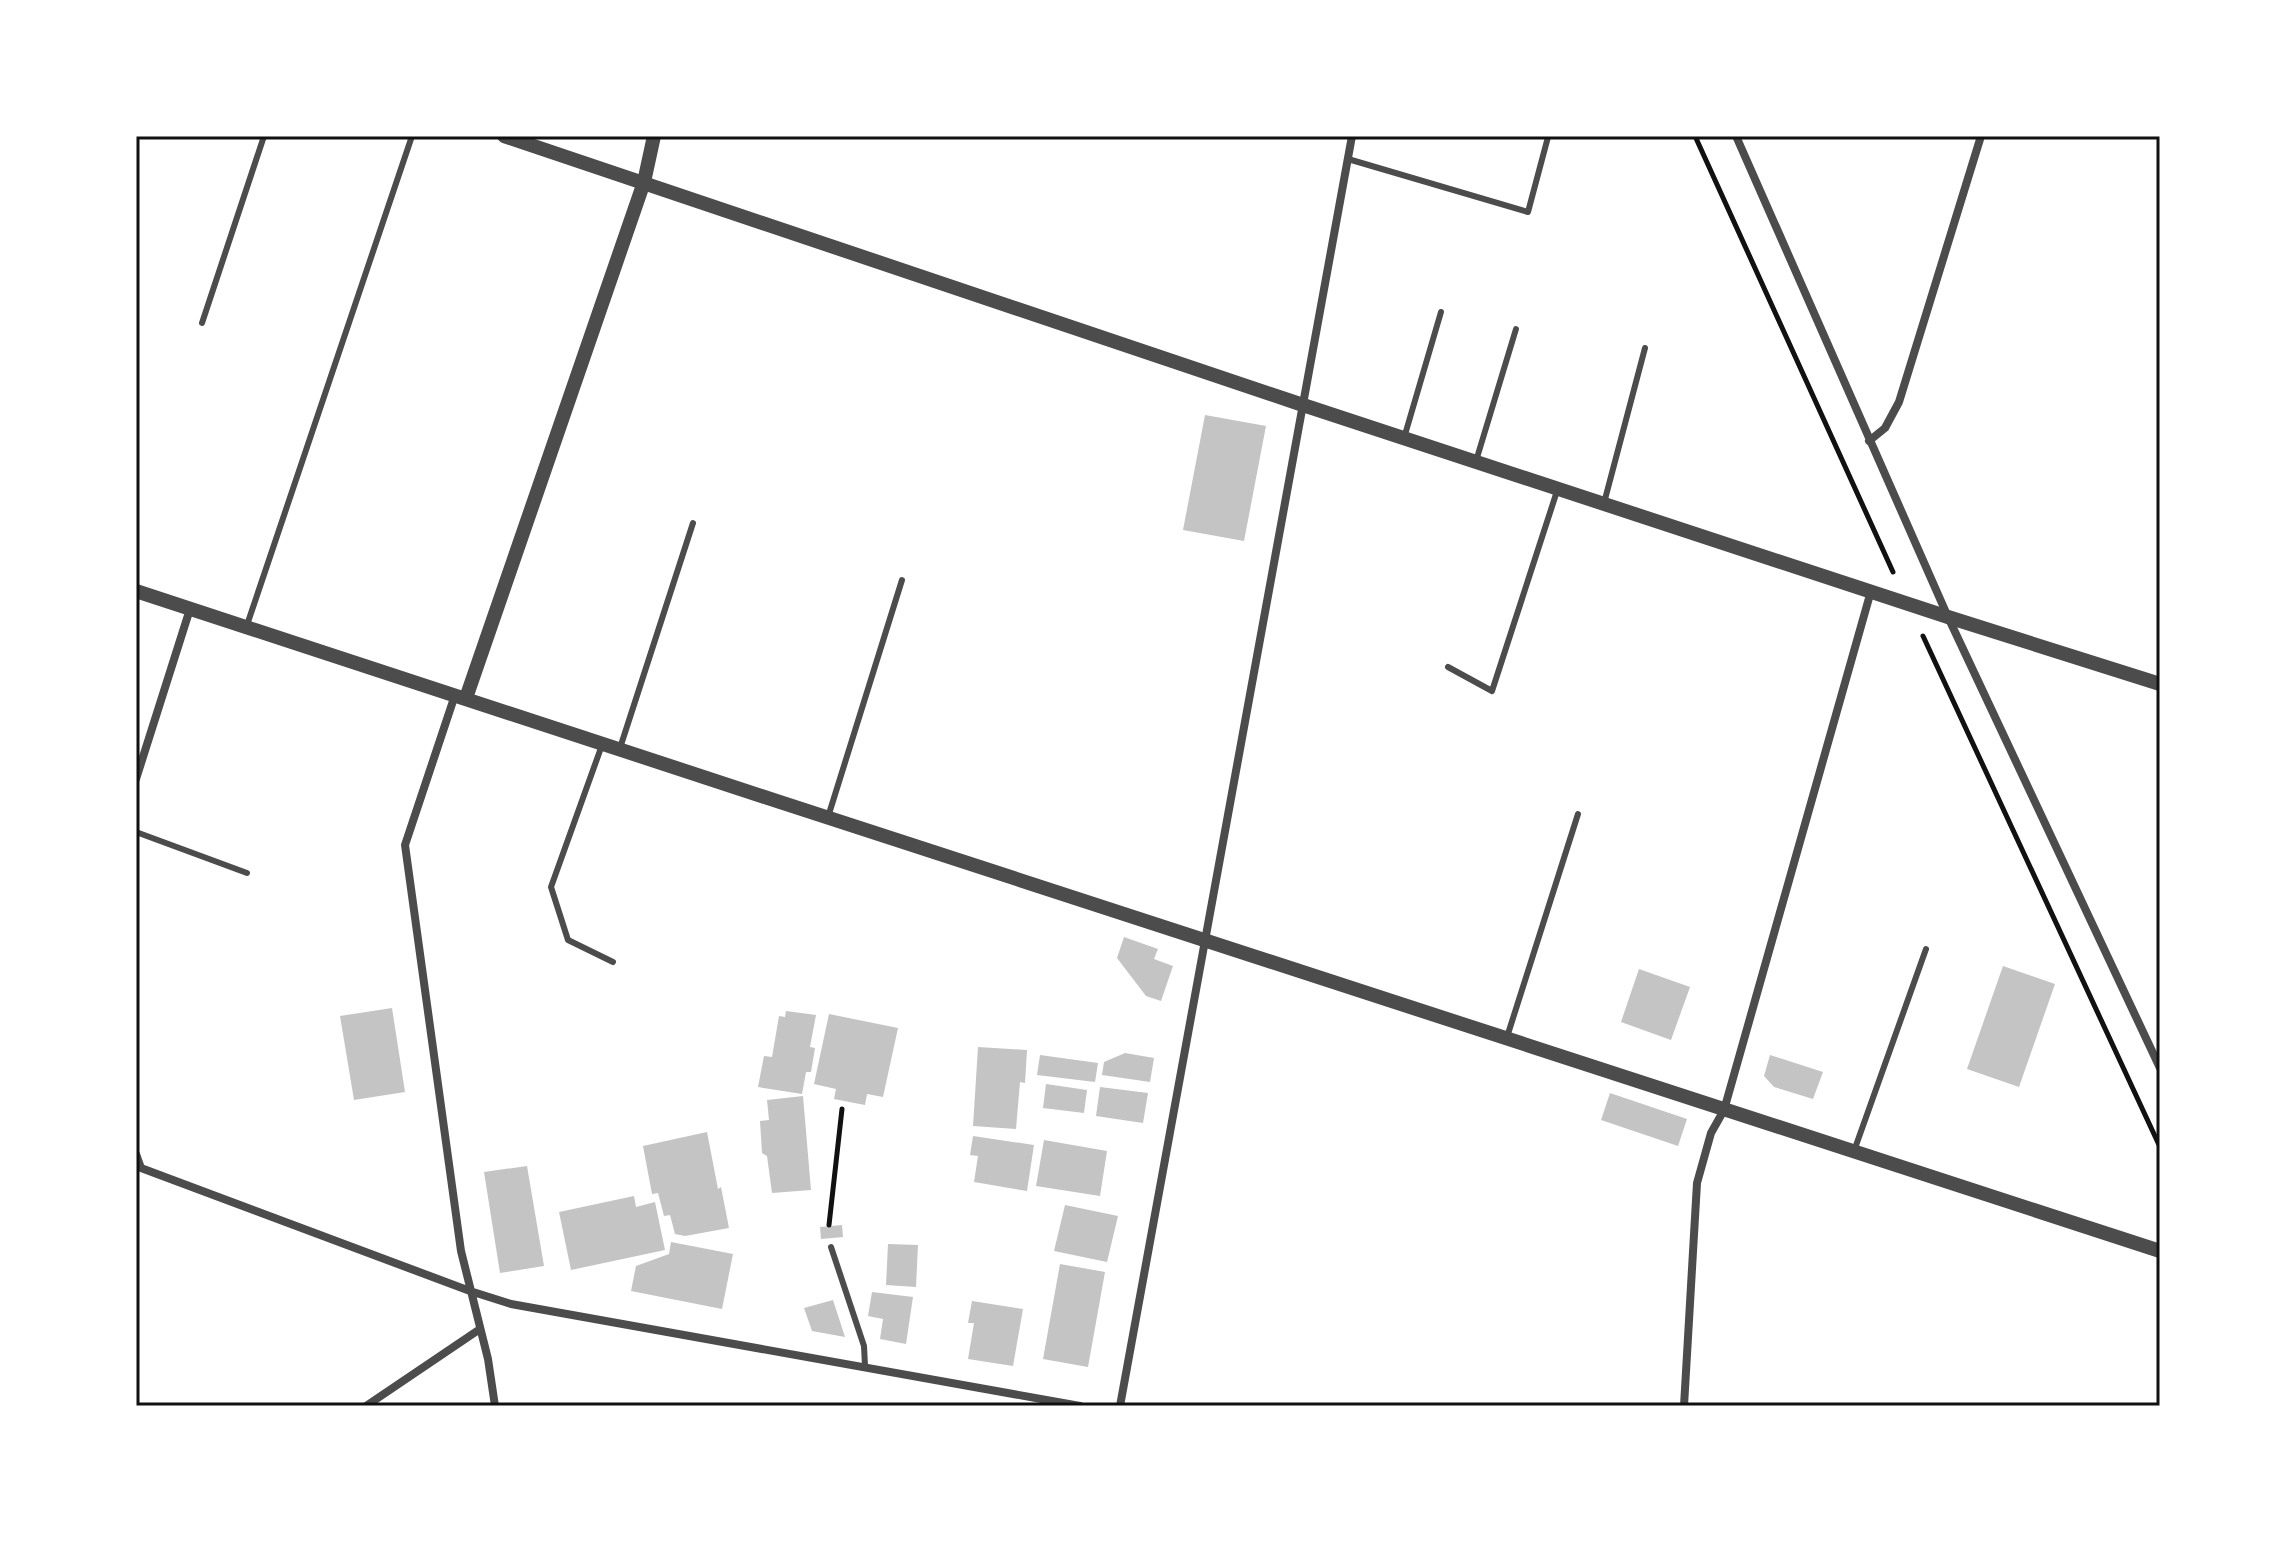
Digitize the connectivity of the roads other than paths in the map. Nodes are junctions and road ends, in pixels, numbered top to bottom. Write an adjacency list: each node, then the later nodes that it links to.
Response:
1 (264, 136): 12 (lane)
2 (412, 136): 27 (lane)
3 (504, 136): 10 (street)
4 (654, 136): 10 (street)
5 (1352, 136): 9 (street)
6 (1736, 136): 17 (street)
7 (1981, 136): 17 (street)
8 (1548, 137): 9 (lane)
9 (1348, 159): 15 (street)
10 (644, 182): 15 (street); 30 (street)
11 (1441, 312): 16 (lane)
12 (202, 323)
13 (1516, 329): 18 (lane)
14 (1645, 348): 20 (lane)
15 (1303, 405): 16 (street); 38 (street)
16 (1404, 438): 18 (street)
17 (1869, 441): 26 (street)
18 (1476, 461): 19 (street)
19 (1558, 488): 20 (street); 28 (lane)
20 (1604, 503): 23 (street)
21 (693, 523): 32 (lane)
22 (902, 580): 35 (lane)
23 (1871, 590): 26 (street); 43 (street)
24 (136, 591): 25 (street)
25 (190, 609): 27 (street); 33 (street)
26 (1948, 617): 29 (street); 42 (street)
27 (246, 627): 30 (street)
28 (1448, 667)
29 (2160, 684)
30 (460, 697): 31 (street); 49 (street)
31 (603, 743): 32 (street); 40 (lane)
32 (620, 748): 35 (street)
33 (136, 779)
34 (1578, 814): 41 (lane)
35 (828, 819): 38 (street)
36 (136, 832): 37 (lane)
37 (247, 873)
38 (1206, 942): 41 (street); 55 (street)
39 (1926, 949): 44 (lane)
40 (613, 962)
41 (1507, 1037): 43 (street)
42 (2160, 1068)
43 (1724, 1110): 44 (street); 56 (street)
44 (1854, 1151): 48 (street)
45 (136, 1154): 46 (street)
46 (139, 1170): 49 (street)
47 (831, 1247): 51 (lane)
48 (2160, 1251)
49 (470, 1291): 50 (street); 51 (street)
50 (480, 1329): 52 (street); 53 (street)
51 (865, 1366): 54 (street)
52 (366, 1406)
53 (495, 1406)
54 (1080, 1406)
55 (1120, 1406)
56 (1684, 1406)

